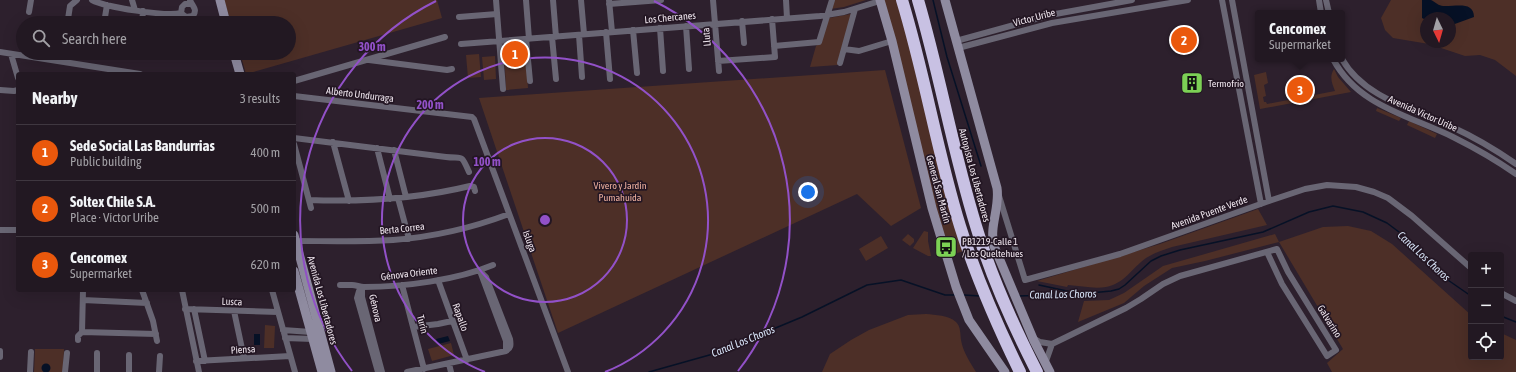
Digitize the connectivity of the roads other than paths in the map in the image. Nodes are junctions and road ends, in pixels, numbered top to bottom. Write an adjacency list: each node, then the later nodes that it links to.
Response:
1 (31, 0): 34 (street)
2 (77, 0): 38 (street)
3 (92, 0): 27 (street)
4 (132, 0): 30 (street)
5 (220, 0): 43 (street)
6 (496, 0): 36 (street)
7 (526, 0): 57 (street)
8 (553, 0): 56 (street)
9 (581, 0): 54 (street)
10 (661, 0): 25 (street)
11 (713, 0): 49 (street, Lluta)
12 (786, 0): 46 (street)
13 (832, 0): 37 (street)
14 (880, 0): 28 (street, Los Chercanes); 59 (street, General San Martín)
15 (902, 0): 186 (highway)
16 (918, 0): 168 (highway, Autopista Los Libertadores)
17 (945, 0): 62 (street)
18 (1132, 0): 29 (street, Víctor Uribe)
19 (1188, 0): 45 (street, Víctor Uribe)
20 (1222, 0): 96 (street)
21 (1232, 0): 95 (street)
22 (1319, 0): 31 (street)
23 (1326, 0): 32 (street)
24 (191, 2): 26 (street); 42 (street)
25 (609, 2): 53 (street)
26 (182, 3): 35 (street)
27 (106, 5): 30 (street); 39 (street)
28 (855, 9): 37 (street, Los Chercanes); 64 (street)
29 (1078, 9): 45 (street); 62 (street, Víctor Uribe)
30 (135, 10): 33 (street)
31 (1321, 10)
32 (1328, 10)
33 (143, 11): 35 (street); 40 (street)
34 (29, 12)
35 (182, 14): 41 (street)
36 (497, 14): 44 (street); 58 (street)
37 (827, 14): 46 (street, Los Chercanes); 63 (street)
38 (68, 16)
39 (105, 16)
40 (143, 16)
41 (186, 16)
42 (190, 16)
43 (224, 16)
44 (459, 17)
45 (1080, 17): 62 (street, Víctor Uribe)
46 (787, 18): 47 (street, Los Chercanes)
47 (772, 19): 48 (street, Los Chercanes); 63 (street)
48 (742, 21): 49 (street, Los Chercanes); 60 (street)
49 (715, 24): 50 (street, Los Chercanes); 71 (street, Lluta)
50 (686, 26): 51 (street, Los Chercanes); 76 (street)
51 (660, 28): 52 (street, Los Chercanes); 77 (street)
52 (633, 30): 53 (street, Los Chercanes); 82 (street)
53 (609, 32): 54 (street, Los Chercanes); 85 (street)
54 (581, 34): 56 (street, Los Chercanes); 83 (street)
55 (445, 37): 70 (street)
56 (554, 37): 57 (street, Los Chercanes); 84 (street)
57 (527, 39): 58 (street, Los Chercanes); 87 (street)
58 (499, 41): 61 (street, Los Chercanes); 88 (street)
59 (892, 41): 64 (street); 185 (street, General San Martín)
60 (744, 43)
61 (461, 44)
62 (957, 44): 104 (street)
63 (774, 46): 71 (street)
64 (844, 49): 74 (street)
65 (0, 52): 66 (street)
66 (11, 54): 67 (street); 78 (street)
67 (16, 55)
68 (50, 60): 79 (street)
69 (236, 60): 80 (street)
70 (366, 60): 75 (street); 86 (street)
71 (718, 62): 81 (street, Lluta)
72 (1335, 62): 101 (street, Avenida Victor Uribe)
73 (1344, 62): 100 (street, Avenida Victor Uribe)
74 (840, 63)
75 (452, 69)
76 (689, 69)
77 (663, 71)
78 (16, 72)
79 (127, 72)
80 (239, 72)
81 (719, 72)
82 (637, 73)
83 (582, 77)
84 (556, 79)
85 (610, 79)
86 (296, 80)
87 (530, 81)
88 (503, 89)
89 (0, 90): 90 (street)
90 (16, 91)
91 (296, 96): 92 (street, Alberto Undurraga)
92 (472, 117): 114 (street, Isluga)
93 (296, 138): 94 (street)
94 (334, 142): 97 (street); 111 (street)
95 (1259, 143): 96 (street); 110 (street)
96 (1249, 145): 112 (street)
97 (377, 148): 98 (street); 108 (street)
98 (394, 150): 102 (street); 106 (street)
99 (296, 151): 109 (street)
100 (1514, 162): 101 (street)
101 (1507, 168): 103 (street, Avenida Victor Uribe)
102 (469, 172)
103 (1516, 174)
104 (997, 188): 112 (street, Avenida Puente Verde); 151 (street)
105 (475, 191): 106 (street)
106 (406, 197): 107 (street)
107 (398, 198): 108 (street); 117 (street)
108 (390, 199): 111 (street)
109 (309, 200): 111 (street); 113 (street)
110 (1269, 200): 112 (street, Avenida Puente Verde); 122 (street, Avenida Puente Verde)
111 (349, 201)
112 (1261, 204)
113 (311, 208)
114 (509, 214): 117 (street, Berta Correa); 184 (street, Isluga)
115 (0, 230): 116 (street)
116 (16, 230)
117 (409, 238): 118 (street, Berta Correa)
118 (296, 239)
119 (296, 244): 133 (street, Avenida Los Libertadores)
120 (1267, 252): 138 (street, Galvarino); 143 (street, Galvarino); 153 (street)
121 (493, 265): 123 (street, Génova Oriente)
122 (1468, 265)
123 (480, 271): 125 (street, Génova Oriente); 163 (street)
124 (296, 275): 133 (street, Avenida Los Libertadores)
125 (438, 280): 127 (street, Génova Oriente); 144 (street, Rapallo)
126 (340, 285): 128 (street, Génova Oriente)
127 (402, 285): 128 (street, Génova Oriente); 145 (street, Turín)
128 (362, 288): 148 (street, Génova)
129 (83, 292): 135 (street)
130 (143, 292): 137 (street)
131 (182, 292): 139 (street)
132 (273, 292): 142 (street)
133 (305, 292): 149 (street, Avenida Los Libertadores); 178 (street, Avenida Los Libertadores)
134 (1504, 295): 136 (street)
135 (83, 300): 137 (street); 147 (street)
136 (1516, 301)
137 (147, 303): 147 (street)
138 (1308, 304): 143 (street); 143 (street, Galvarino)
139 (186, 309): 140 (street, Lusca); 164 (street)
140 (194, 310): 141 (street, Lusca); 165 (street)
141 (234, 311): 142 (street, Lusca); 162 (street)
142 (278, 312): 146 (street)
143 (1304, 319)
144 (452, 321): 145 (street); 163 (street, Rapallo)
145 (413, 327): 169 (street, Turín)
146 (283, 330): 149 (street); 150 (street)
147 (82, 332): 152 (street)
148 (369, 333): 179 (street, Génova); 180 (street, Génova)
149 (312, 335): 150 (street); 177 (street, Avenida Los Libertadores)
150 (285, 338): 160 (street)
151 (1033, 338): 153 (street); 168 (street)
152 (78, 340)
153 (1052, 344): 168 (street)
154 (0, 351): 161 (street)
155 (31, 352): 170 (street)
156 (66, 353): 171 (street)
157 (97, 353): 172 (street)
158 (129, 355): 173 (street)
159 (160, 356): 174 (street)
160 (290, 356): 162 (street, Piensa); 176 (street)
161 (0, 357)
162 (244, 358): 165 (street, Piensa)
163 (467, 360): 166 (street)
164 (196, 361): 165 (street, Piensa); 175 (street)
165 (205, 361)
166 (449, 364): 167 (street); 183 (street)
167 (442, 365): 169 (street); 182 (street)
168 (1041, 368): 187 (street)
169 (424, 369): 181 (street)
170 (30, 372)
171 (65, 372)
172 (97, 372)
173 (129, 372)
174 (159, 372)
175 (199, 372)
176 (295, 372)
177 (322, 372)
178 (331, 372)
179 (378, 372)
180 (382, 372)
181 (407, 372)
182 (444, 372)
183 (451, 372)
184 (568, 372)
185 (1005, 372)
186 (1020, 372)
187 (1050, 372)

